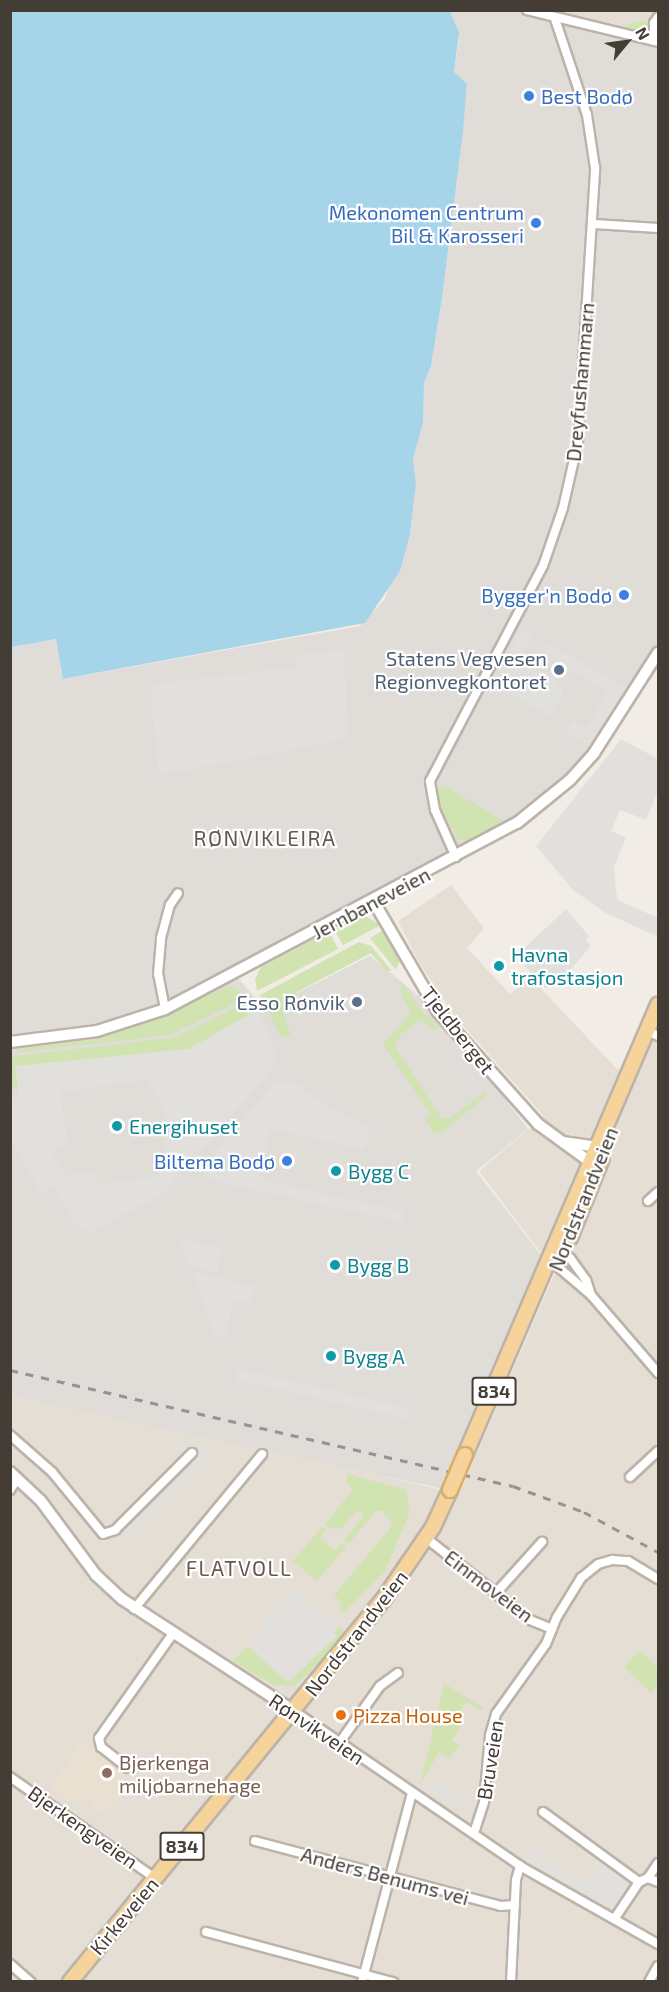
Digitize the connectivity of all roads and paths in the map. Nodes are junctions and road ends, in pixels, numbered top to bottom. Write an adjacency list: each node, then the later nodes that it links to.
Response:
1 (527, 10): 3 (street)
2 (658, 17): 4 (street)
3 (555, 19): 4 (street); 5 (street, Dreyfushammarn)
4 (656, 42)
5 (594, 224): 6 (street); 8 (street, Dreyfushammarn)
6 (658, 228)
7 (658, 653): 8 (street, Jernbaneveien)
8 (456, 857): 10 (street, Jernbaneveien)
9 (178, 893): 12 (street)
10 (374, 902): 12 (street, Jernbaneveien); 15 (street, Tjeldberget)
11 (658, 1005): 13 (main road, Nordstrandveien / 834)
12 (165, 1009): 14 (street, Jernbaneveien)
13 (653, 1034): 16 (main road, Nordstrandveien / 834)
14 (10, 1042)
15 (563, 1142): 16 (street); 17 (street, Tjeldberget)
16 (602, 1147): 17 (main road, Nordstrandveien / 834)
17 (594, 1166): 20 (main road, Nordstrandveien / 834)
18 (658, 1192): 19 (street)
19 (648, 1201)
20 (557, 1258): 21 (street); 21 (street); 30 (main road, Nordstrandveien / 834, bridge)
21 (591, 1295): 22 (street)
22 (658, 1373)
23 (10, 1435): 25 (street)
24 (658, 1451): 28 (street)
25 (192, 1453)
26 (262, 1454): 34 (street)
27 (14, 1475): 29 (street); 34 (street, Rønvikveien)
28 (630, 1477)
29 (10, 1490)
30 (426, 1538): 33 (street, Einmoveien); 38 (main road, Nordstrandveien / 834)
31 (542, 1542): 33 (street)
32 (658, 1579): 35 (street, Einmoveien)
33 (496, 1593): 35 (street, Einmoveien)
34 (134, 1609): 36 (street, Rønvikveien)
35 (552, 1629): 44 (street, Bruveien)
36 (172, 1635): 38 (street, Rønvikveien); 40 (street)
37 (398, 1673): 39 (street)
38 (294, 1711): 39 (street, Rønvikveien); 49 (main road, Kirkeveien / 834)
39 (340, 1742): 42 (street, Rønvikveien)
40 (128, 1768)
41 (10, 1777): 49 (street, Bjerkengveien)
42 (412, 1793): 44 (street, Rønvikveien); 48 (street)
43 (543, 1812): 50 (street)
44 (474, 1833): 47 (street, Rønvikveien)
45 (255, 1841): 48 (street, Anders Benums vei)
46 (658, 1863): 50 (street)
47 (520, 1866): 52 (street); 53 (street, Rønvikveien)
48 (391, 1877): 52 (street, Anders Benums vei); 58 (street)
49 (155, 1878): 60 (main road, Kirkeveien / 834)
50 (644, 1880): 51 (street); 53 (street)
51 (658, 1882)
52 (515, 1905): 62 (street)
53 (615, 1918): 55 (street, Rønvikveien)
54 (206, 1932): 58 (street)
55 (658, 1944)
56 (10, 1964): 59 (street)
57 (658, 1966): 63 (street)
58 (363, 1978): 61 (street)
59 (32, 1982)
60 (70, 1982)
61 (393, 1982)
62 (512, 1982)
63 (649, 1982)

